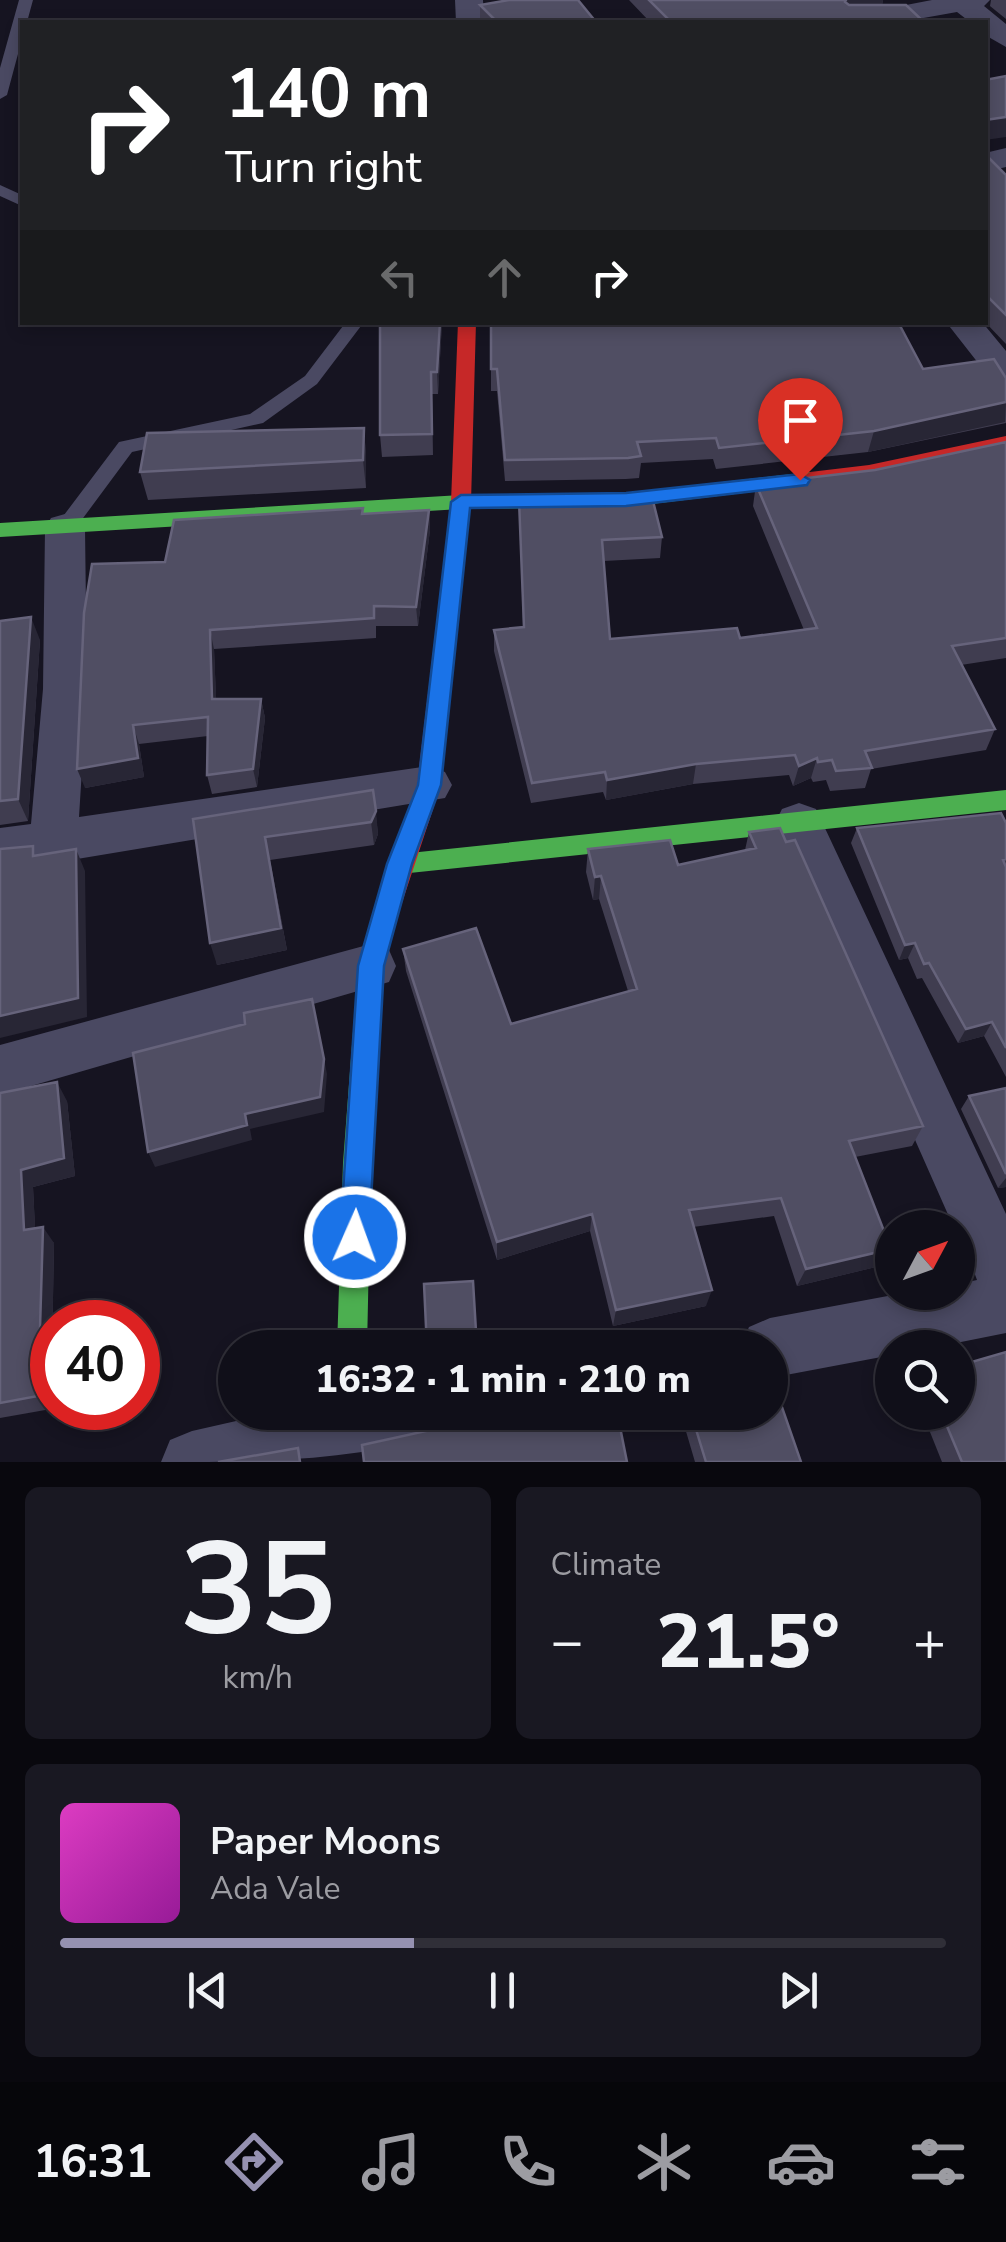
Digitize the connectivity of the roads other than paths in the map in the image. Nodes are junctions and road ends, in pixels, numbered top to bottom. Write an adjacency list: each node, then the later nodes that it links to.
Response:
1 (966, 1): 2 (street); 3 (street)
2 (869, 20)
3 (987, 20)
4 (20, 22): 5 (lane)
5 (0, 94)
6 (354, 325): 12 (lane)
7 (467, 325): 11 (street)
8 (965, 325): 9 (street)
9 (1006, 374)
10 (1006, 442): 11 (street)
11 (461, 502): 12 (street); 14 (street)
12 (65, 528): 13 (street); 17 (street)
13 (0, 530)
14 (429, 785): 17 (street); 19 (street)
15 (1006, 800): 16 (street)
16 (799, 823): 19 (street); 22 (street)
17 (53, 842): 18 (street)
18 (0, 848)
19 (400, 864): 20 (street)
20 (371, 966): 21 (street); 24 (street)
21 (0, 1070)
22 (1006, 1278)
23 (1006, 1304): 25 (street)
24 (352, 1330)
25 (788, 1345)
26 (347, 1433): 27 (street)
27 (192, 1462)

